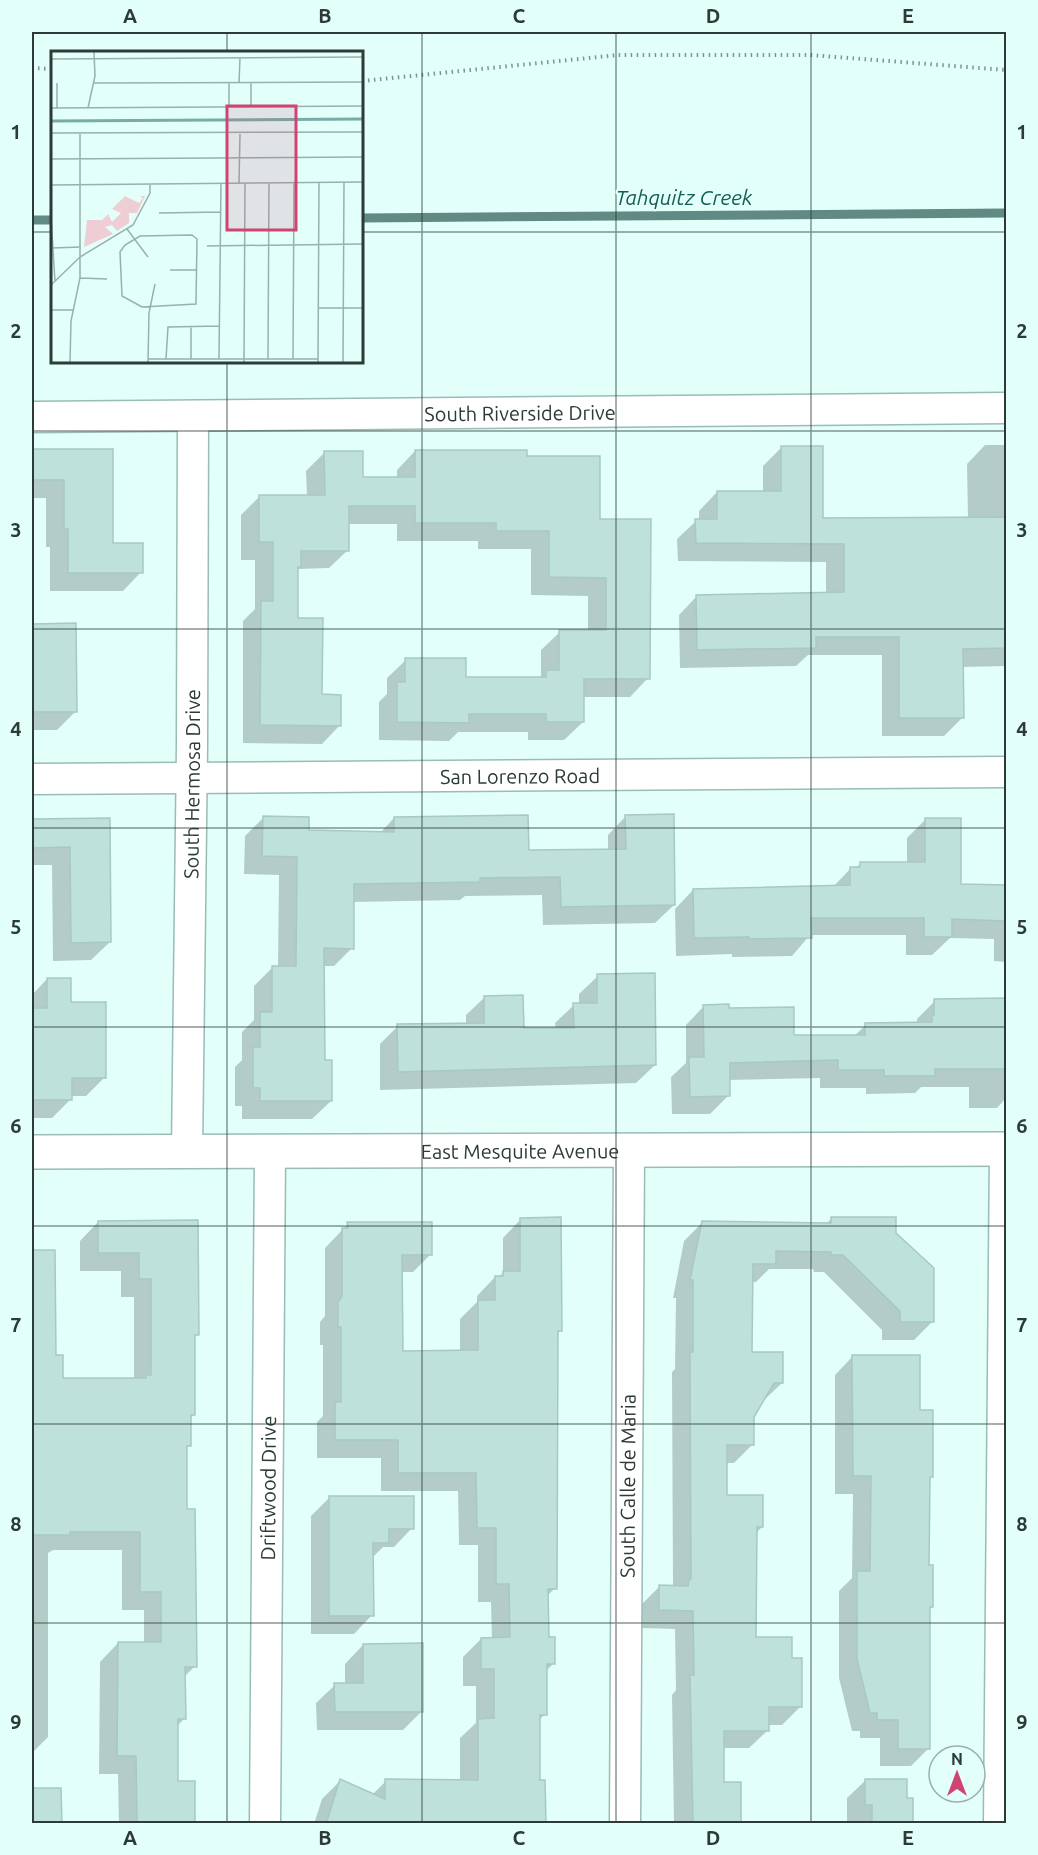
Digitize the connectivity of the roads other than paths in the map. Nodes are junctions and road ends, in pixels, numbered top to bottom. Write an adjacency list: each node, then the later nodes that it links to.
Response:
1 (1006, 408): 2 (street, South Riverside Drive)
2 (193, 416): 3 (street, South Riverside Drive); 5 (street, South Hermosa Drive)
3 (32, 417)
4 (1006, 772): 5 (street, San Lorenzo Road)
5 (192, 778): 6 (street, San Lorenzo Road); 11 (street, South Hermosa Drive)
6 (32, 779)
7 (1006, 1149): 9 (street, East Mesquite Avenue); 14 (street)
8 (270, 1151): 9 (street, East Mesquite Avenue); 11 (street, East Mesquite Avenue); 12 (street, Driftwood Drive)
9 (629, 1151): 13 (street, South Calle de Maria)
10 (32, 1152): 11 (street, East Mesquite Avenue)
11 (187, 1152)
12 (265, 1824)
13 (625, 1824)
14 (999, 1824)

